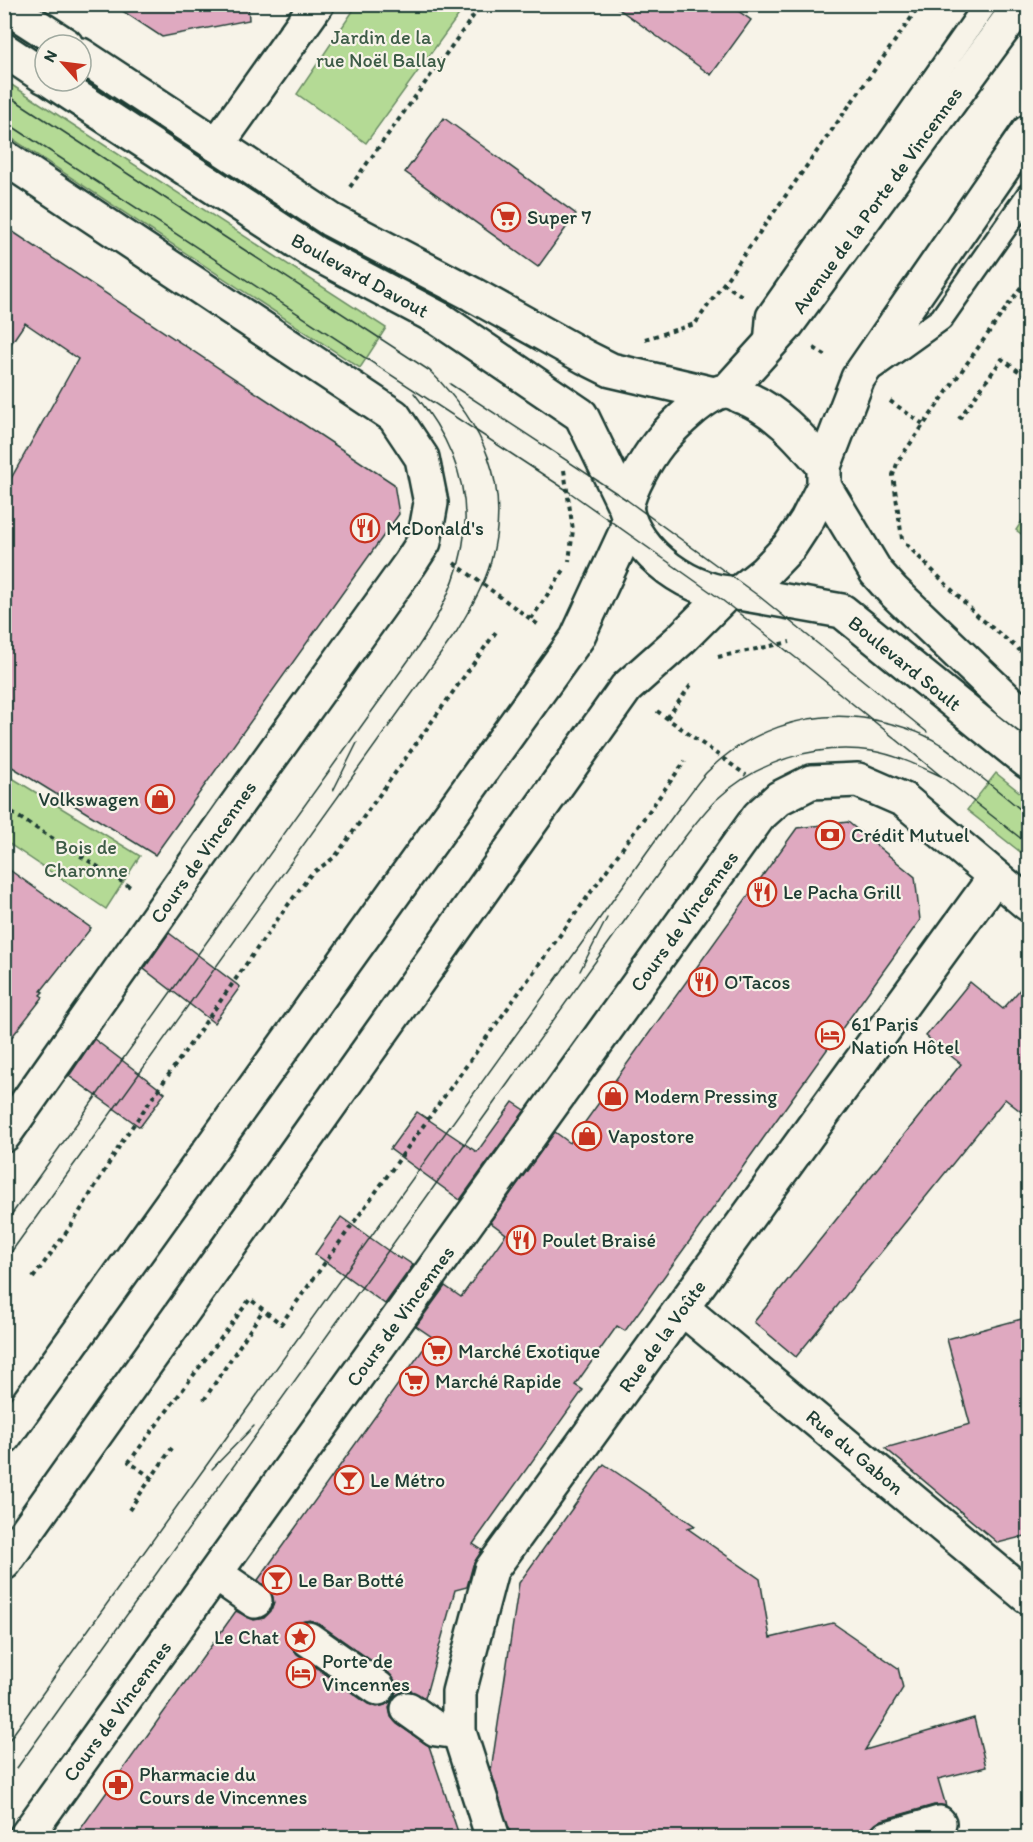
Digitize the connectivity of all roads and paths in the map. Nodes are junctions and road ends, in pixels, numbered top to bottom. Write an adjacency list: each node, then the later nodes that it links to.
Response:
1 (4, 4): 7 (main road)
2 (317, 4): 13 (main road)
3 (482, 4): 15 (path)
4 (921, 4): 18 (path)
5 (986, 4): 19 (lane)
6 (1021, 4): 19 (main road, Avenue de la Porte de Vincennes)
7 (48, 33)
8 (4, 50): 10 (main road)
9 (93, 63): 13 (main road, Boulevard Davout)
10 (33, 69)
11 (70, 93): 28 (main road, Boulevard Davout)
12 (1029, 132): 21 (main road)
13 (218, 145): 23 (main road, Boulevard Davout)
14 (4, 157): 29 (main road)
15 (350, 187)
16 (1029, 195): 21 (lane)
17 (1029, 277): 25 (path)
18 (723, 283): 19 (path); 20 (path)
19 (773, 331): 21 (path); 23 (main road, Avenue de la Porte de Vincennes)
20 (640, 340)
21 (858, 378): 25 (path); 27 (main road)
22 (1029, 378): 24 (path)
23 (721, 392): 27 (main road, Boulevard Soult); 28 (main road, Avenue de la Porte de Vincennes)
24 (959, 418)
25 (923, 424): 33 (path)
26 (563, 469): 29 (path)
27 (824, 476): 30 (main road); 37 (main road, Boulevard Soult)
28 (627, 515): 30 (main road, Boulevard Soult); 51 (main road)
29 (437, 551): 46 (main road, Cours de Vincennes)
30 (733, 594): 40 (main road, Boulevard Soult); 55 (main road)
31 (498, 629): 47 (path)
32 (801, 639): 34 (path)
33 (1029, 657)
34 (711, 658)
35 (698, 675): 38 (path)
36 (654, 709): 38 (path)
37 (1029, 717)
38 (667, 718): 41 (path)
39 (685, 761): 49 (path)
40 (1029, 762)
41 (766, 789): 43 (main road); 56 (main road, Cours de Vincennes)
42 (4, 808): 44 (path)
43 (995, 877): 45 (main road); 48 (main road, Rue de la Voûte)
44 (138, 892)
45 (1029, 904)
46 (4, 1135)
47 (33, 1278)
48 (682, 1308): 57 (main road, Rue du Gabon); 62 (main road, Rue de la Voûte)
49 (263, 1310): 50 (path); 53 (path)
50 (204, 1400)
51 (4, 1437)
52 (172, 1448): 53 (path)
53 (152, 1478): 54 (path)
54 (129, 1510)
55 (4, 1563)
56 (216, 1574): 58 (main road); 64 (main road, Cours de Vincennes)
57 (1029, 1597)
58 (255, 1602)
59 (308, 1639): 60 (main road)
60 (378, 1688)
61 (408, 1709): 62 (main road)
62 (459, 1732): 65 (main road, Rue de la Voûte)
63 (939, 1823): 66 (main road)
64 (26, 1838)
65 (494, 1838)
66 (886, 1838)

